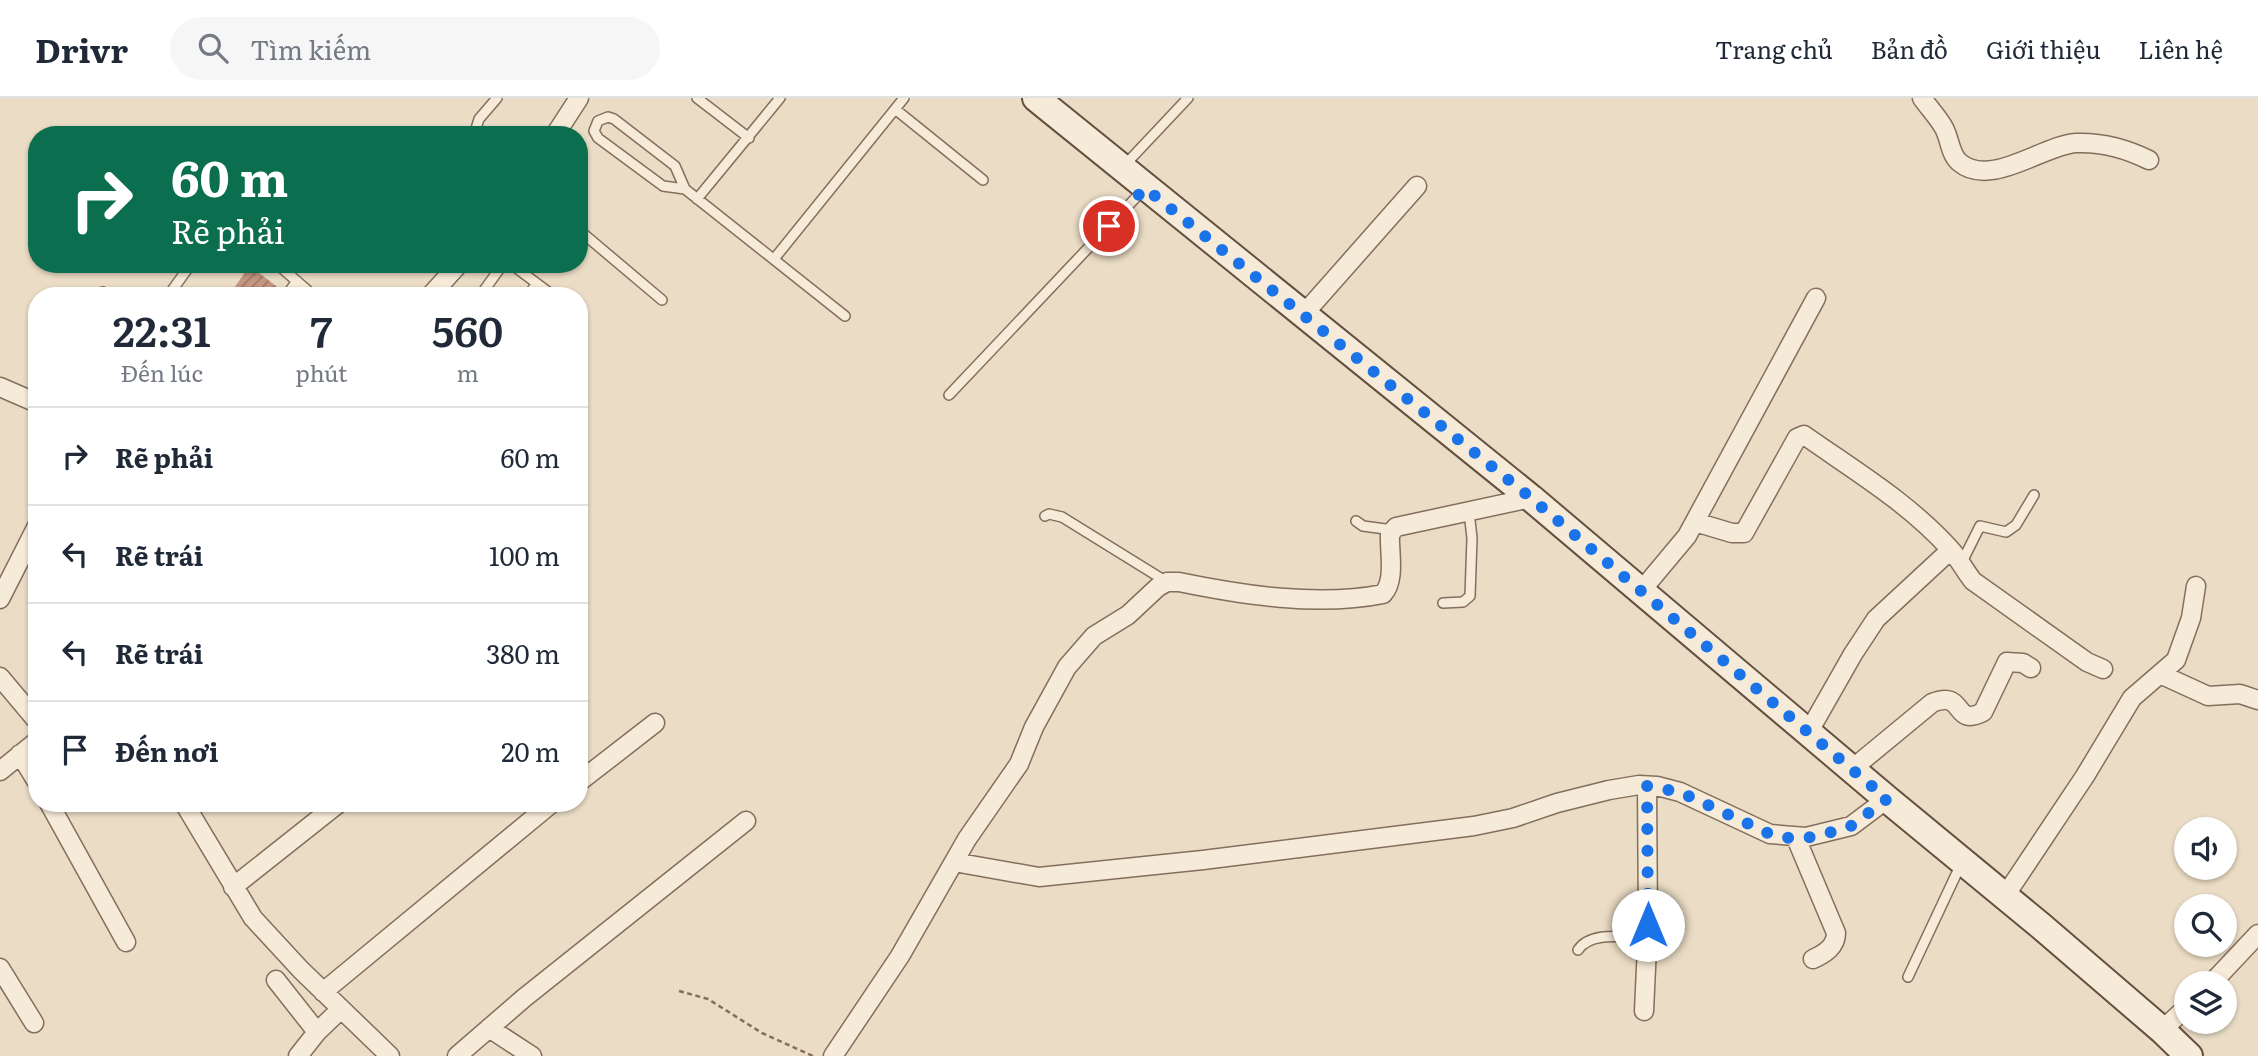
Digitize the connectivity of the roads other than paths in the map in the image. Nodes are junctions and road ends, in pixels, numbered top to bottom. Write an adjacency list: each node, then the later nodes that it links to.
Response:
1 (497, 98): 10 (lane)
2 (579, 98): 11 (street)
3 (697, 98): 12 (lane)
4 (780, 98): 12 (lane)
5 (904, 98): 9 (lane)
6 (1036, 98): 14 (street)
7 (1188, 98): 14 (lane)
8 (1922, 98): 13 (street)
9 (895, 109): 15 (lane); 21 (lane)
10 (477, 126)
11 (561, 126)
12 (749, 138): 19 (lane)
13 (2149, 160)
14 (1122, 168): 17 (street)
15 (983, 180)
16 (1418, 186): 34 (street)
17 (1145, 188): 34 (street); 37 (lane)
18 (685, 189): 18 (lane); 19 (lane)
19 (696, 199): 21 (lane)
20 (588, 238): 33 (lane)
21 (774, 259): 35 (lane)
22 (288, 273): 25 (lane)
23 (451, 273): 29 (street)
24 (523, 273): 26 (lane)
25 (297, 281): 27 (lane); 28 (lane)
26 (537, 284): 30 (lane); 31 (lane)
27 (293, 287)
28 (304, 287)
29 (438, 287)
30 (534, 287)
31 (541, 287)
32 (1816, 298): 44 (street)
33 (662, 300)
34 (1303, 314): 40 (street)
35 (845, 316)
36 (0, 387): 38 (street)
37 (949, 395)
38 (28, 398)
39 (2034, 495): 47 (lane)
40 (1531, 498): 41 (street); 50 (street)
41 (1469, 512): 45 (street); 52 (lane)
42 (1045, 516): 48 (lane)
43 (1356, 521): 45 (lane)
44 (1695, 522): 47 (street); 50 (street)
45 (1392, 530): 48 (street)
46 (28, 544): 51 (street)
47 (1957, 559): 54 (street); 60 (street)
48 (1167, 582): 76 (street)
49 (2196, 586): 55 (street)
50 (1641, 591): 60 (street)
51 (0, 599)
52 (1443, 603)
53 (2031, 668): 64 (street)
54 (2103, 669)
55 (2160, 674): 57 (street); 78 (street)
56 (0, 677): 58 (street)
57 (2258, 700)
58 (28, 710)
59 (655, 723): 66 (street)
60 (1808, 733): 64 (street)
61 (28, 748): 62 (street)
62 (20, 754): 63 (street); 65 (street)
63 (28, 767)
64 (1852, 769): 68 (street)
65 (0, 771)
66 (588, 775)
67 (1647, 786): 74 (street); 76 (street); 80 (street)
68 (1887, 799): 74 (street); 75 (street)
69 (54, 812): 81 (street)
70 (189, 812): 77 (street)
71 (329, 812): 77 (street)
72 (541, 812): 88 (street)
73 (746, 821): 93 (street)
74 (1796, 838): 83 (street)
75 (1963, 861): 78 (street); 86 (lane)
76 (954, 862): 100 (street)
77 (233, 887): 88 (street)
78 (2005, 896): 94 (street)
79 (2258, 934): 85 (street)
80 (1647, 938): 82 (lane); 90 (street)
81 (126, 942)
82 (1578, 950)
83 (1813, 959)
84 (0, 968): 92 (street)
85 (2223, 971)
86 (1908, 976)
87 (276, 980): 95 (street)
88 (323, 992): 89 (street)
89 (341, 1009): 95 (street); 97 (street)
90 (1644, 1011)
91 (2174, 1019): 94 (street)
92 (34, 1023)
93 (489, 1028): 98 (street); 99 (street)
94 (2162, 1030): 101 (street)
95 (317, 1032): 96 (street)
96 (298, 1056)
97 (390, 1056)
98 (457, 1056)
99 (532, 1056)
100 (833, 1056)
101 (2189, 1056)

